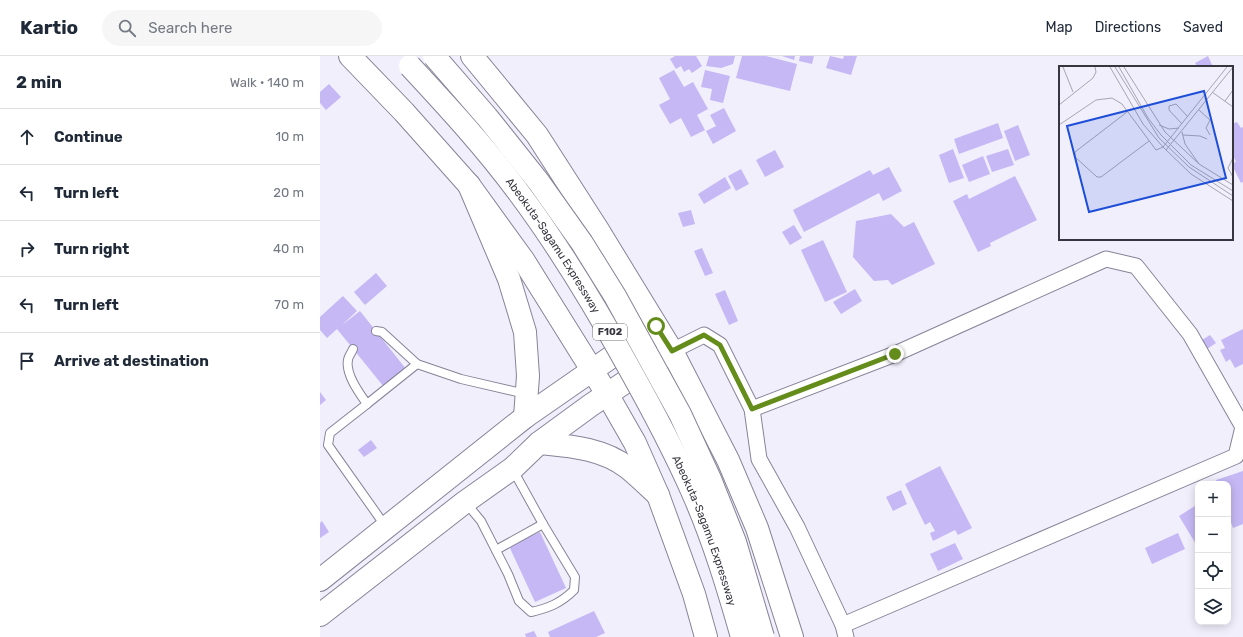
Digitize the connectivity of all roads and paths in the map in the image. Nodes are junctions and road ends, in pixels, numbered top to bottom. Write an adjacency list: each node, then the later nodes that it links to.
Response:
1 (350, 56): 5 (main road)
2 (434, 56): 29 (main road, Abeokuta-Sagamu Expressway / F102, bridge)
3 (472, 56): 6 (main road)
4 (405, 61): 28 (main road, Abeokuta-Sagamu Expressway / F102, bridge)
5 (469, 185): 11 (main road); 12 (main road)
6 (656, 326): 9 (main road); 11 (main road)
7 (376, 331): 10 (lane)
8 (353, 349): 14 (lane)
9 (672, 351): 13 (main road); 15 (street); 30 (main road)
10 (417, 364): 12 (lane); 14 (lane)
11 (591, 370): 13 (main road); 16 (main road)
12 (527, 394): 16 (main road)
13 (607, 394): 17 (main road); 19 (main road)
14 (367, 404): 22 (lane)
15 (752, 409): 26 (street); 26 (street)
16 (525, 417): 22 (main road)
17 (539, 443): 18 (main road); 19 (main road)
18 (512, 468): 20 (main road); 21 (lane)
19 (658, 495): 27 (main road)
20 (465, 502): 23 (lane); 25 (main road)
21 (543, 524): 23 (lane); 23 (lane)
22 (386, 527): 24 (main road)
23 (496, 550)
24 (320, 580)
25 (320, 615)
26 (845, 631)
27 (706, 637)
28 (742, 637)
29 (764, 637)
30 (792, 637)

